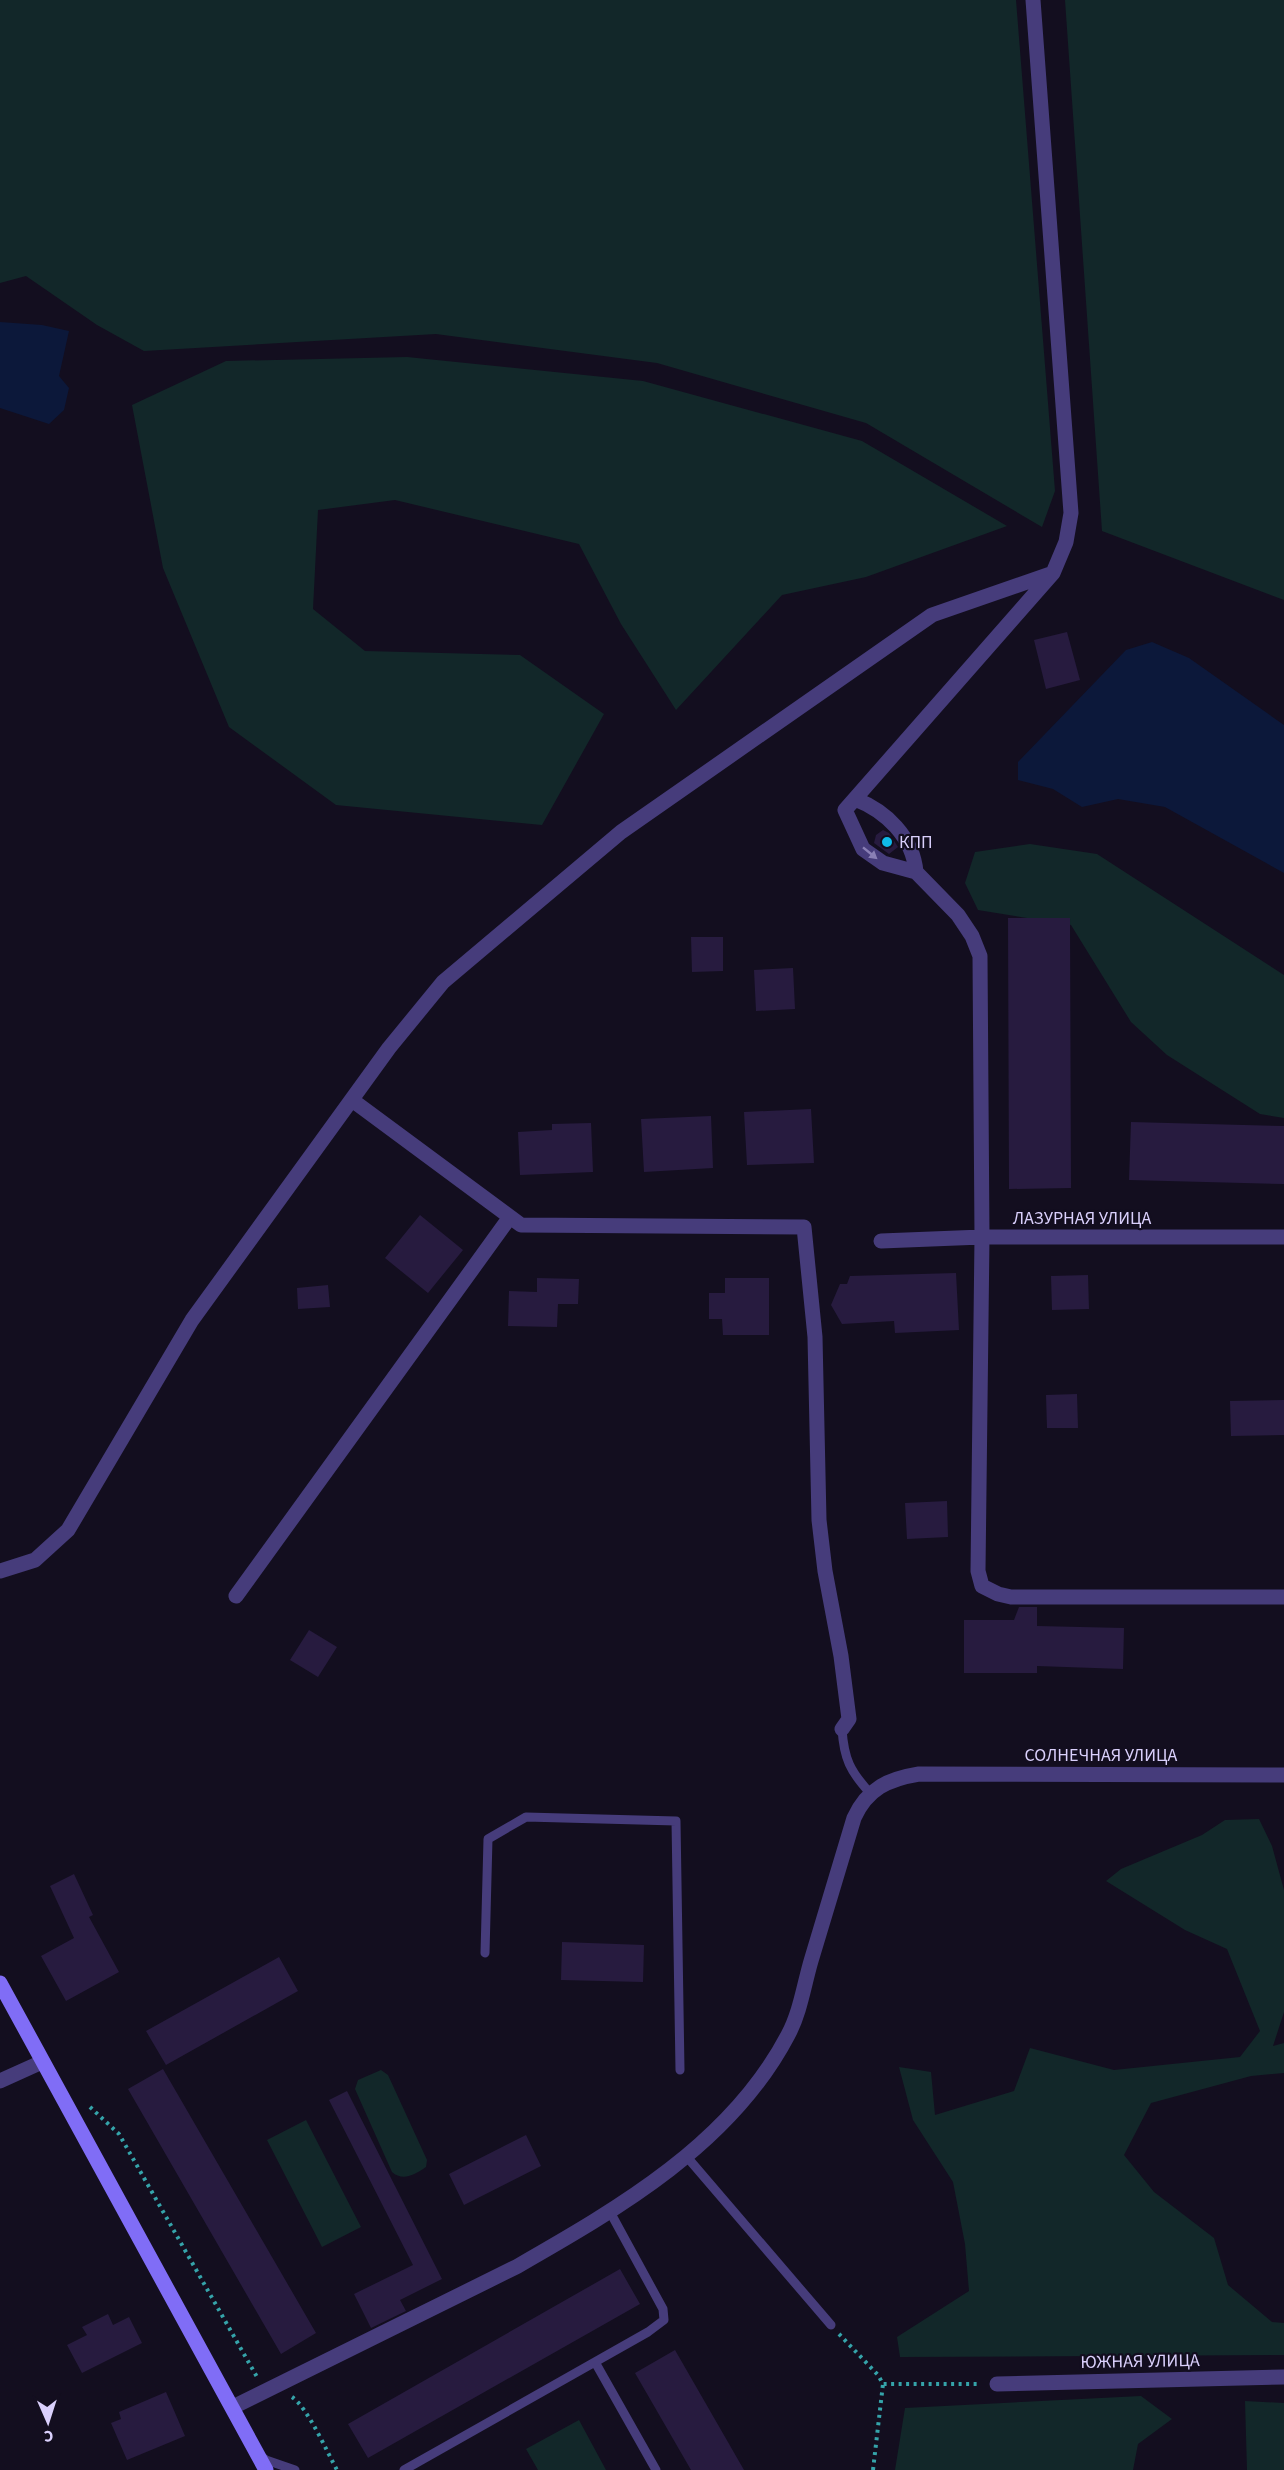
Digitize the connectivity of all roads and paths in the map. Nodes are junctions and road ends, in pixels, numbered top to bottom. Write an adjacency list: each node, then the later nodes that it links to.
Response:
1 (1033, 0): 2 (street)
2 (1053, 573): 3 (street); 5 (street)
3 (850, 804): 4 (street); 4 (street, one-way to 4)
4 (916, 872): 7 (street)
5 (352, 1100): 6 (street); 10 (street)
6 (510, 1217): 11 (street); 13 (street)
7 (982, 1237): 8 (street, ЛАЗУРНАЯ УЛИЦА); 9 (street, ЛАЗУРНАЯ УЛИЦА); 12 (street)
8 (1284, 1237)
9 (881, 1240)
10 (0, 1570)
11 (236, 1596)
12 (1284, 1597)
13 (842, 1729): 15 (lane)
14 (1284, 1775): 15 (street, СОЛНЕЧНАЯ УЛИЦА)
15 (870, 1793): 22 (street)
16 (485, 1953): 19 (lane)
17 (0, 1983): 18 (street)
18 (42, 2062): 20 (street); 31 (street)
19 (680, 2070)
20 (0, 2081)
21 (84, 2102): 29 (path)
22 (687, 2157): 23 (street); 24 (lane)
23 (609, 2210): 25 (lane); 31 (street)
24 (831, 2325): 27 (path)
25 (596, 2362): 33 (lane); 39 (lane)
26 (1284, 2377): 28 (street, ЮЖНАЯ УЛИЦА)
27 (883, 2384): 28 (path); 40 (path)
28 (997, 2384)
29 (261, 2385)
30 (288, 2395): 36 (path)
31 (233, 2407): 32 (street)
32 (258, 2454): 34 (street); 35 (lane)
33 (421, 2460): 37 (lane); 38 (lane)
34 (266, 2470)
35 (295, 2470)
36 (337, 2470)
37 (404, 2470)
38 (426, 2470)
39 (656, 2470)
40 (873, 2470)

